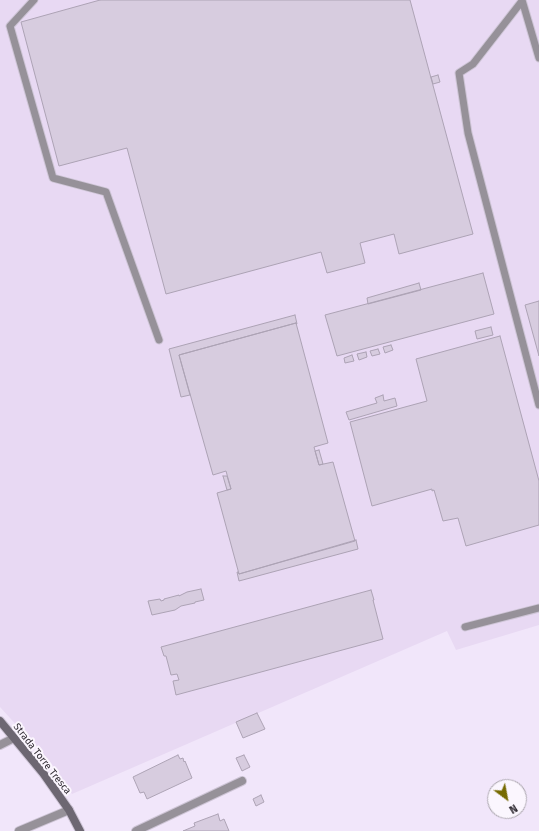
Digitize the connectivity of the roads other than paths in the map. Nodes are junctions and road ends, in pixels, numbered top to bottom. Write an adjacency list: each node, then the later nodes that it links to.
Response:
1 (34, 0): 4 (lane)
2 (522, 0): 3 (lane); 5 (lane)
3 (539, 58)
4 (159, 340)
5 (539, 405)
6 (539, 608): 7 (lane)
7 (465, 627)
8 (0, 721): 9 (street, Strada Torre Tresca)
9 (14, 738): 10 (street); 12 (street, Strada Torre Tresca)
10 (0, 745)
11 (242, 780): 15 (street)
12 (69, 810): 13 (street); 14 (street, Strada Torre Tresca)
13 (19, 831)
14 (80, 831)
15 (136, 831)

